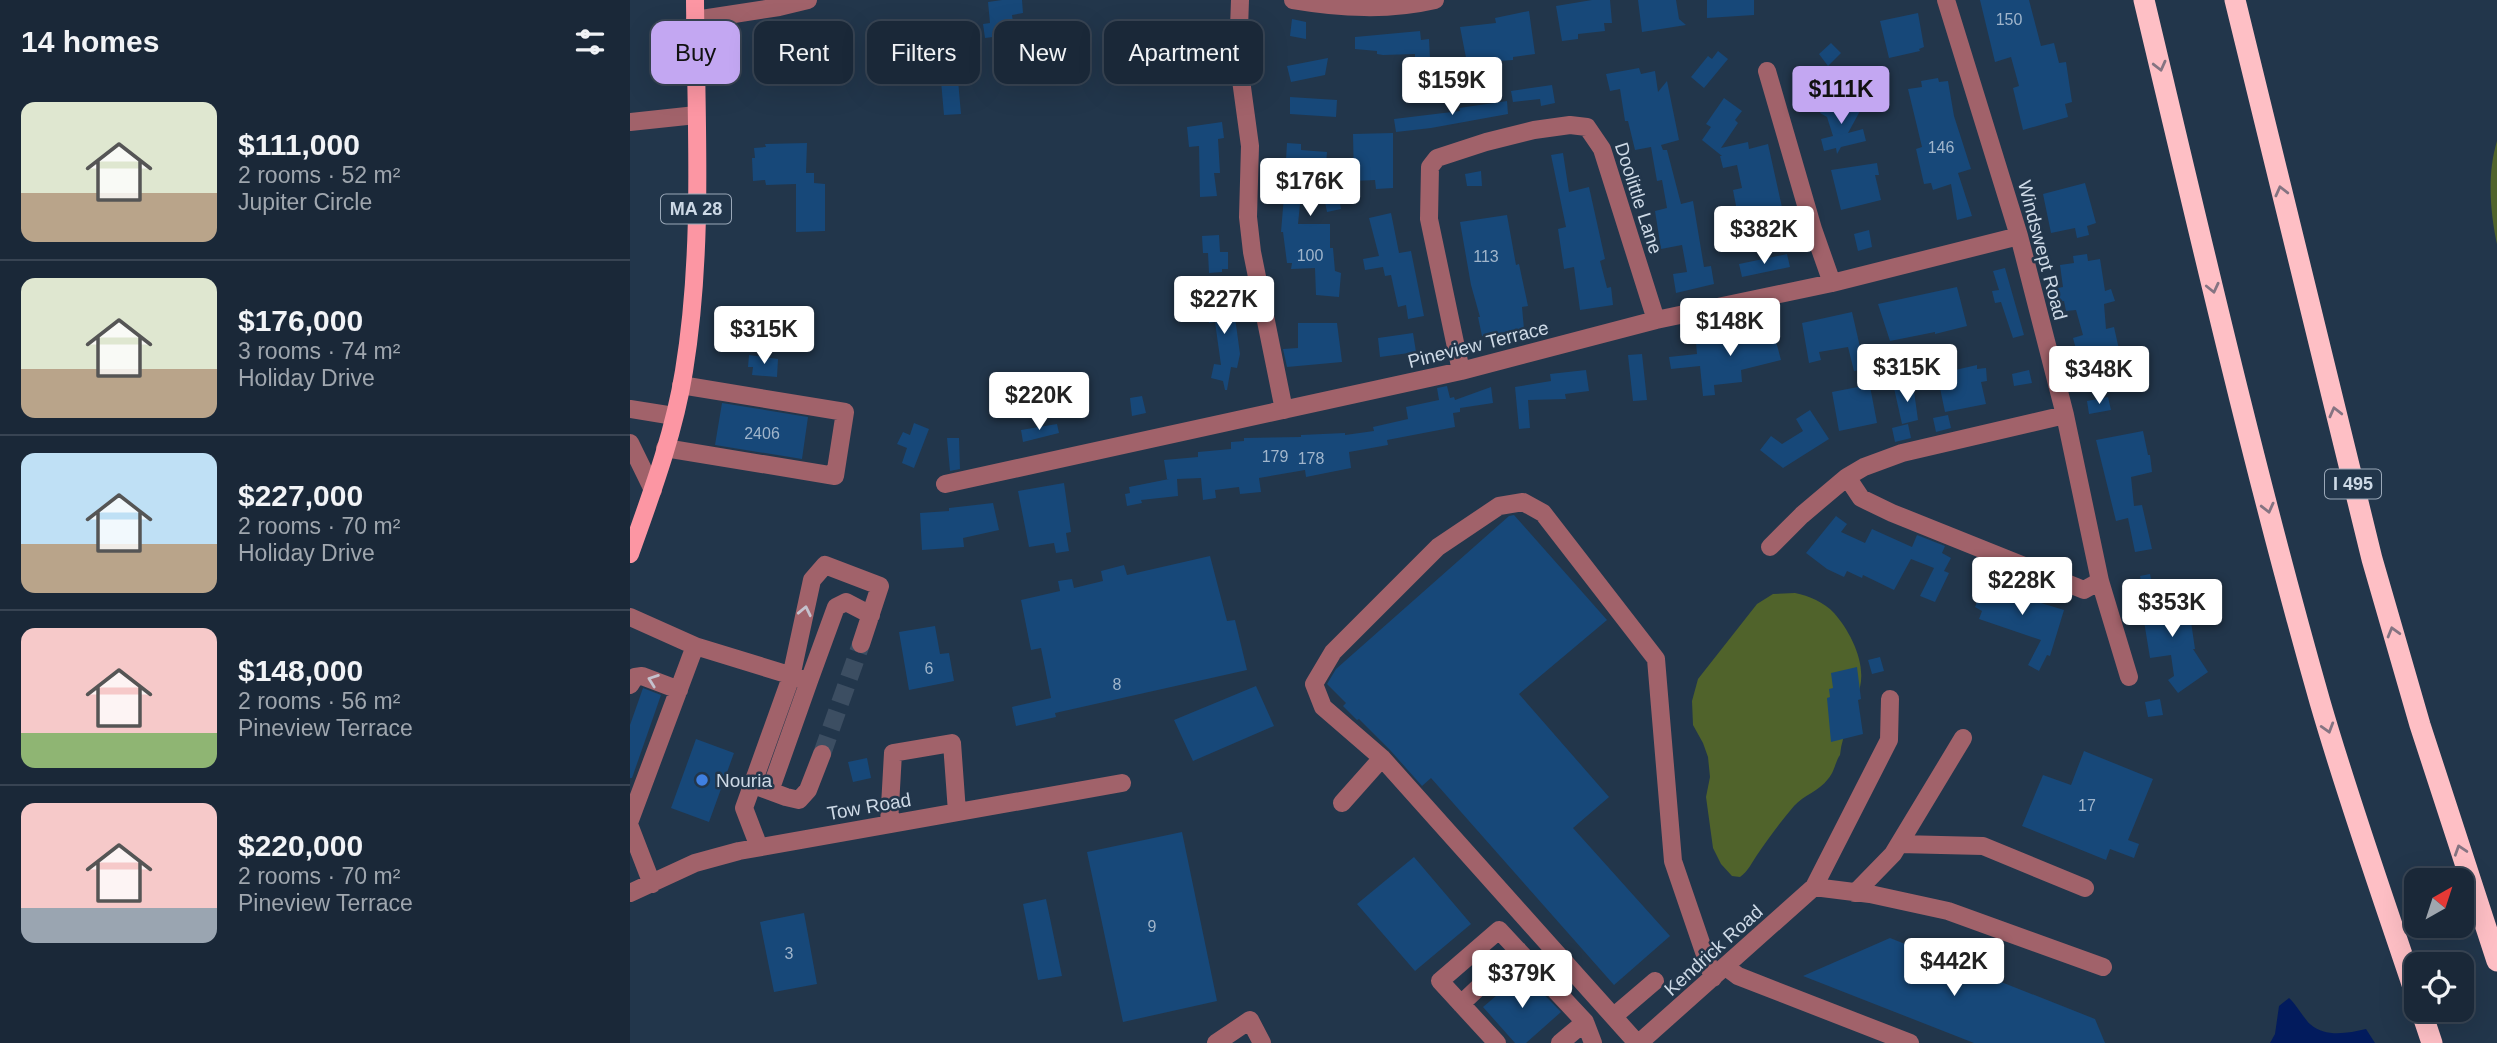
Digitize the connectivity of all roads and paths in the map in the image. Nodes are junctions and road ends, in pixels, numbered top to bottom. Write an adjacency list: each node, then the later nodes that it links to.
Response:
1 (695, 0): 9 (main road, MA 28)
2 (808, 0): 9 (street)
3 (1240, 0): 19 (street)
4 (1293, 0): 5 (street)
5 (1436, 0)
6 (1946, 0): 13 (street, Windswept Road)
7 (2144, 0): 58 (highway, one-way to 58)
8 (2235, 0): 59 (highway, I 495, one-way to 8)
9 (695, 20): 11 (main road, MA 28)
10 (1767, 71): 14 (street)
11 (696, 115): 12 (street); 17 (main road, MA 28)
12 (630, 122)
13 (2019, 236): 14 (street, Pineview Terrace); 20 (street, Windswept Road)
14 (1832, 283): 15 (street, Pineview Terrace)
15 (1656, 320): 16 (street, Pineview Terrace); 16 (street, Doolittle Lane)
16 (1461, 371): 19 (street, Pineview Terrace)
17 (681, 385): 21 (main road, MA 28); 23 (street)
18 (630, 409): 21 (street)
19 (1284, 410): 25 (street, Pineview Terrace)
20 (2065, 415): 24 (street); 29 (street, Windswept Road)
21 (674, 416): 23 (main road, MA 28)
22 (630, 443): 26 (street)
23 (665, 448): 26 (main road, MA 28)
24 (1847, 477): 27 (street); 29 (street)
25 (945, 484)
26 (653, 490): 28 (main road, MA 28)
27 (1770, 547)
28 (630, 554)
29 (2100, 580): 35 (street, Windswept Road)
30 (871, 615): 32 (street); 34 (street, one-way to 30); 36 (street)
31 (630, 617): 33 (street)
32 (861, 644)
33 (695, 646): 34 (street); 38 (street)
34 (791, 677): 36 (street); 44 (street)
35 (2129, 677)
36 (809, 681): 45 (street)
37 (630, 685): 38 (street, one-way to 37)
38 (679, 690): 48 (street)
39 (1890, 699): 53 (street)
40 (1963, 738): 50 (street)
41 (822, 754): 45 (street)
42 (1382, 758): 46 (street); 61 (street); 64 (street)
43 (1122, 783): 47 (street, Tow Road)
44 (753, 784): 45 (street); 51 (street)
45 (770, 791)
46 (1342, 803)
47 (957, 812): 49 (street, Tow Road); 49 (street)
48 (631, 817): 52 (street)
49 (889, 824): 51 (street, Tow Road)
50 (1899, 844): 54 (street); 55 (street)
51 (759, 847): 52 (street, Tow Road)
52 (652, 884): 56 (street, Tow Road)
53 (1814, 887): 55 (street); 61 (street, Kendrick Road)
54 (2085, 888)
55 (1855, 892): 60 (street)
56 (630, 893)
57 (1518, 950): 63 (street); 63 (street); 65 (street)
58 (2404, 960)
59 (2497, 961)
60 (2103, 967)
61 (1719, 973): 68 (street, Kendrick Road); 74 (street)
62 (1656, 981): 64 (street)
63 (1461, 1004): 71 (street)
64 (1614, 1016): 68 (street)
65 (1585, 1022): 72 (street); 73 (street)
66 (2425, 1022): 67 (highway)
67 (2430, 1040)
68 (1641, 1042)
69 (1216, 1043): 70 (street)
70 (1262, 1043)
71 (1497, 1043)
72 (1560, 1043)
73 (1593, 1043)
74 (1910, 1043)

